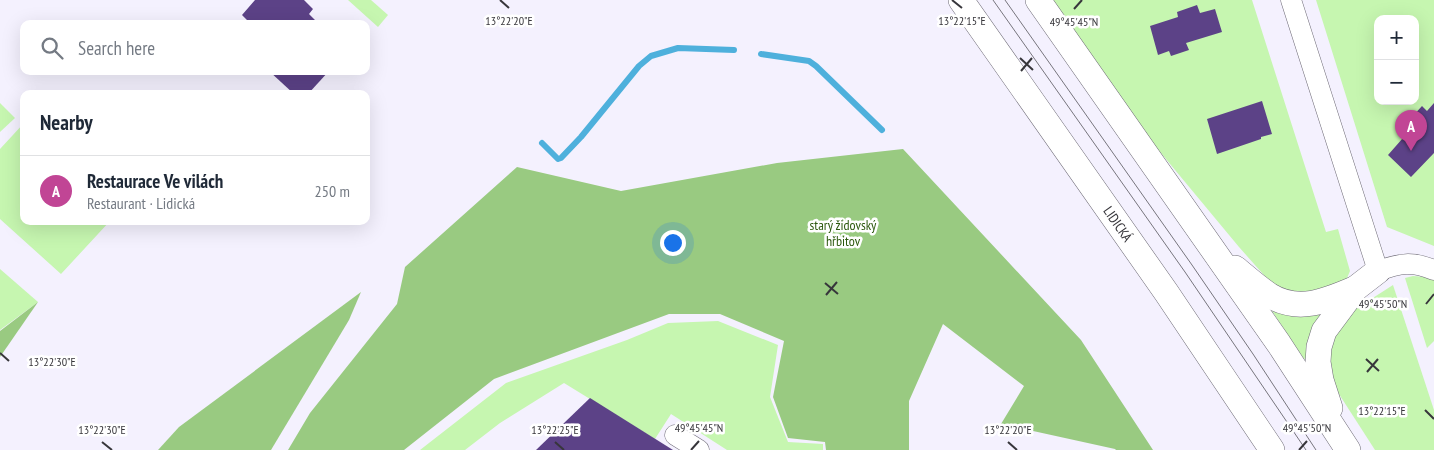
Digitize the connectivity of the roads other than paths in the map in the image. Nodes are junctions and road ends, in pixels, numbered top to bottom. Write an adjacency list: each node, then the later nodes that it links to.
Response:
1 (961, 0): 11 (main road, LIDICKÁ)
2 (1038, 0): 4 (main road)
3 (1291, 0): 6 (street)
4 (1215, 254): 7 (main road); 9 (main road)
5 (1434, 270): 6 (street)
6 (1378, 271): 7 (main road)
7 (1356, 288): 9 (main road)
8 (674, 435): 10 (street)
9 (1343, 442)
10 (699, 450)
11 (1272, 450)

